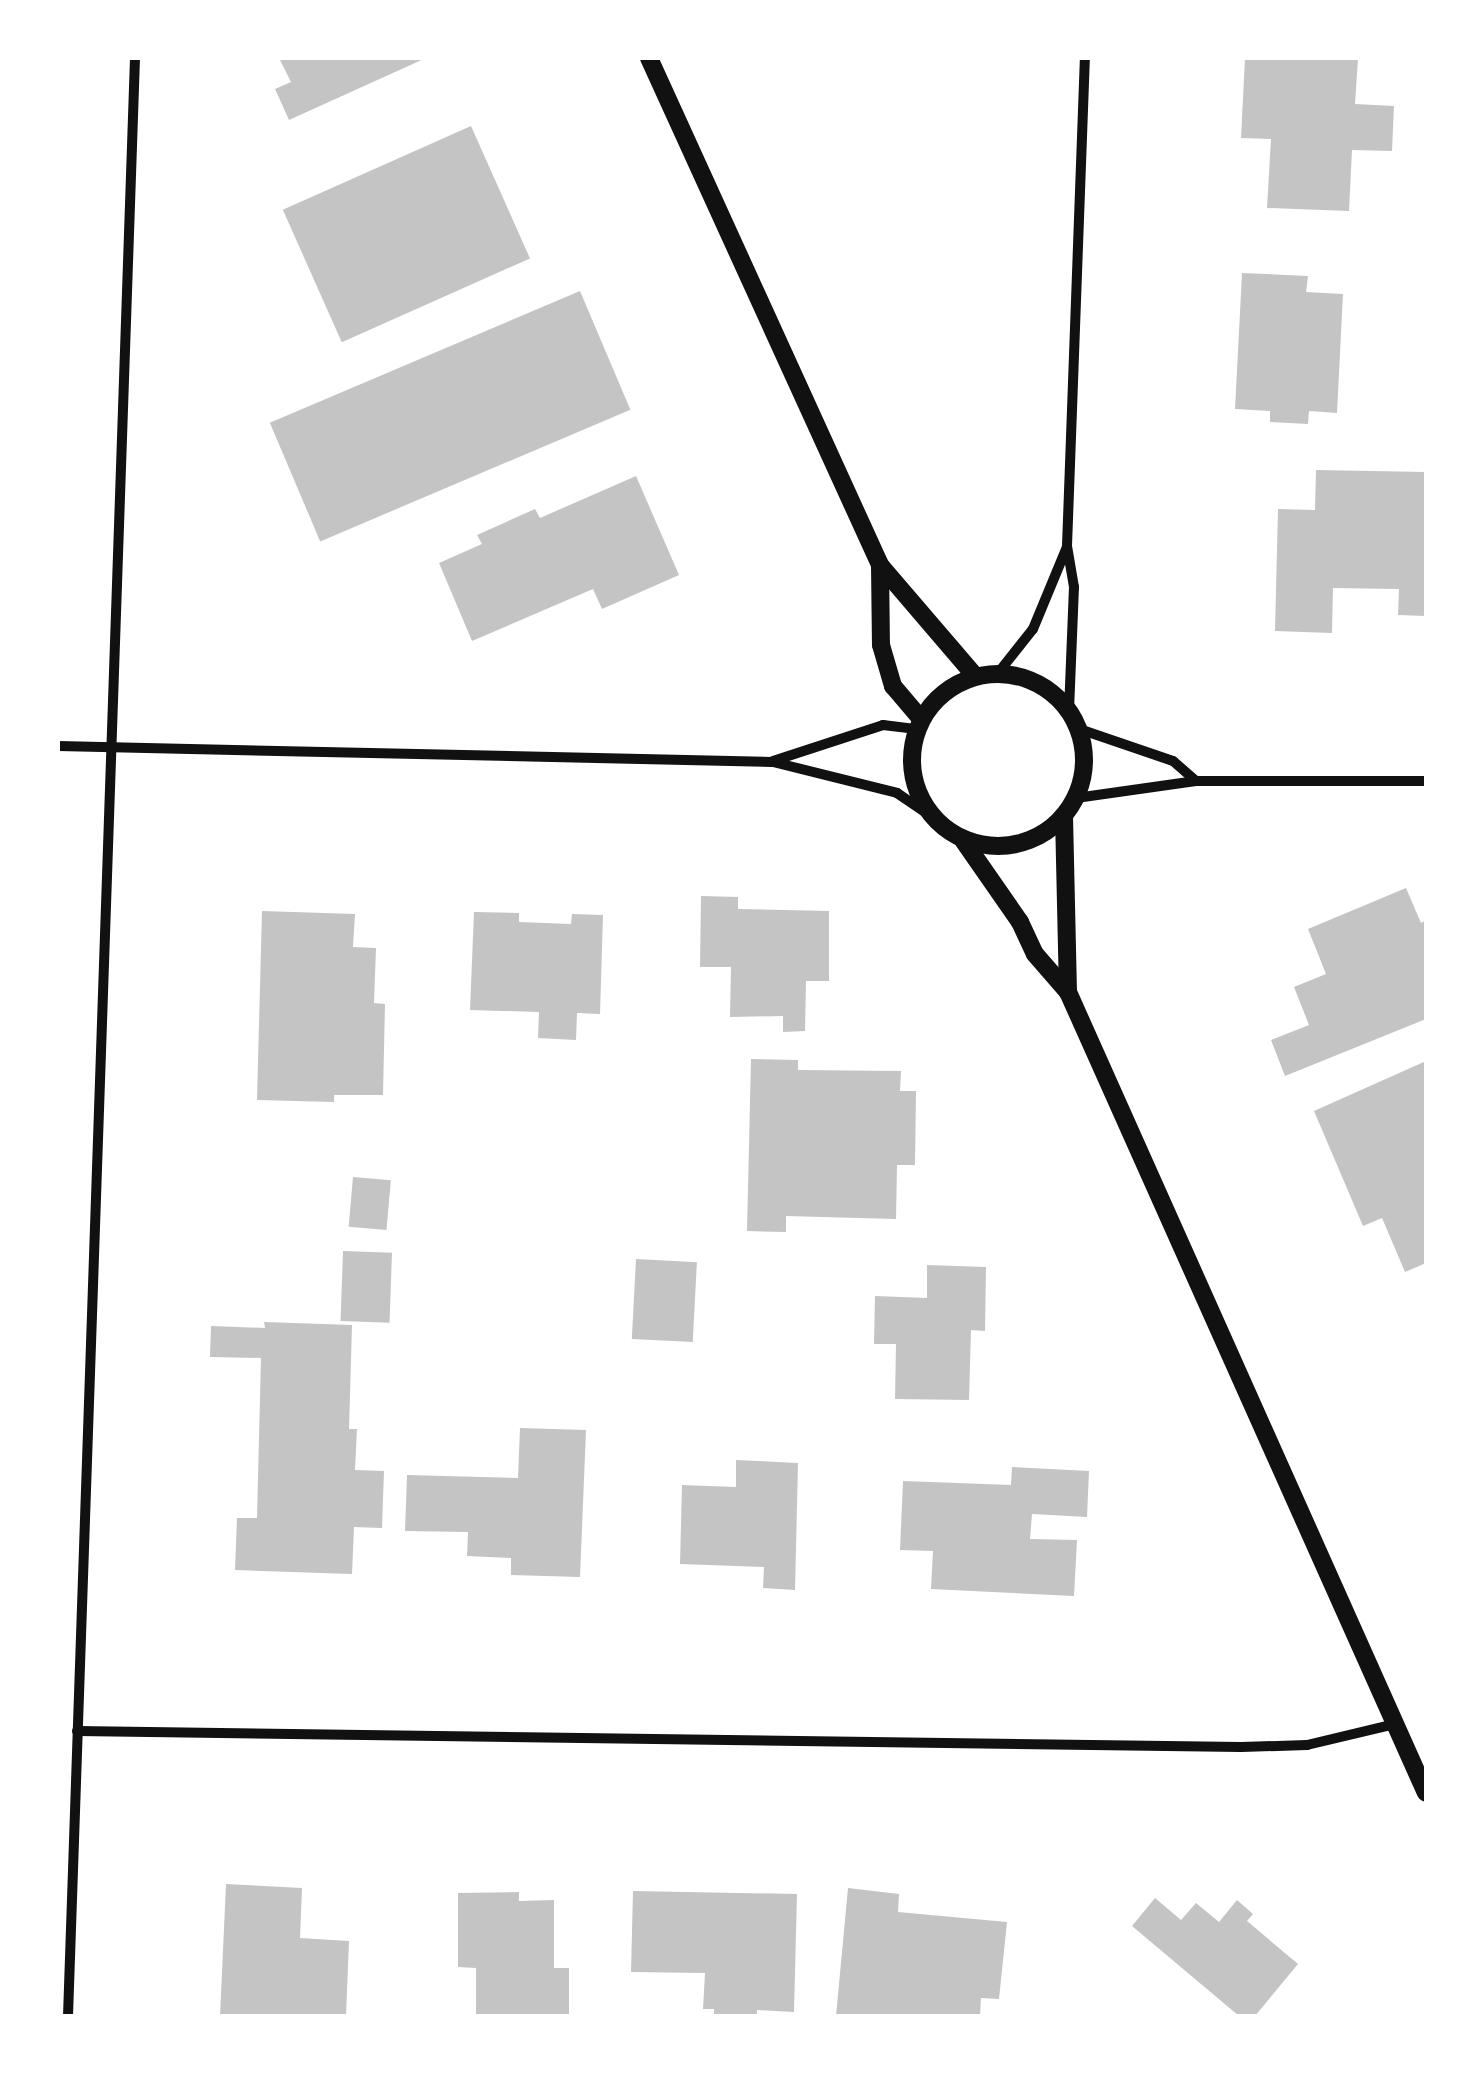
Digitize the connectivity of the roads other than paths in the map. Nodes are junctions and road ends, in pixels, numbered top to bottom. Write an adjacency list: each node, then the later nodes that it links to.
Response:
1 (135, 58): 12 (street)
2 (648, 58): 5 (street)
3 (1085, 58): 4 (street)
4 (1067, 546): 6 (street); 8 (street)
5 (880, 565): 7 (street); 9 (street)
6 (998, 673): 7 (street); 8 (street)
7 (975, 676): 9 (street)
8 (1069, 711): 10 (street)
9 (919, 724): 13 (street); 18 (street)
10 (1079, 728): 14 (street); 16 (street)
11 (58, 746): 12 (street)
12 (112, 747): 13 (street); 22 (street)
13 (772, 762): 18 (street)
14 (1196, 781): 15 (street); 16 (street)
15 (1426, 781)
16 (1076, 798): 17 (street)
17 (1064, 816): 19 (street); 20 (street)
18 (932, 817): 19 (street)
19 (963, 840): 20 (street)
20 (1068, 992): 21 (street)
21 (1395, 1724): 22 (street); 23 (street)
22 (77, 1732): 24 (street)
23 (1426, 1794)
24 (68, 2016)

